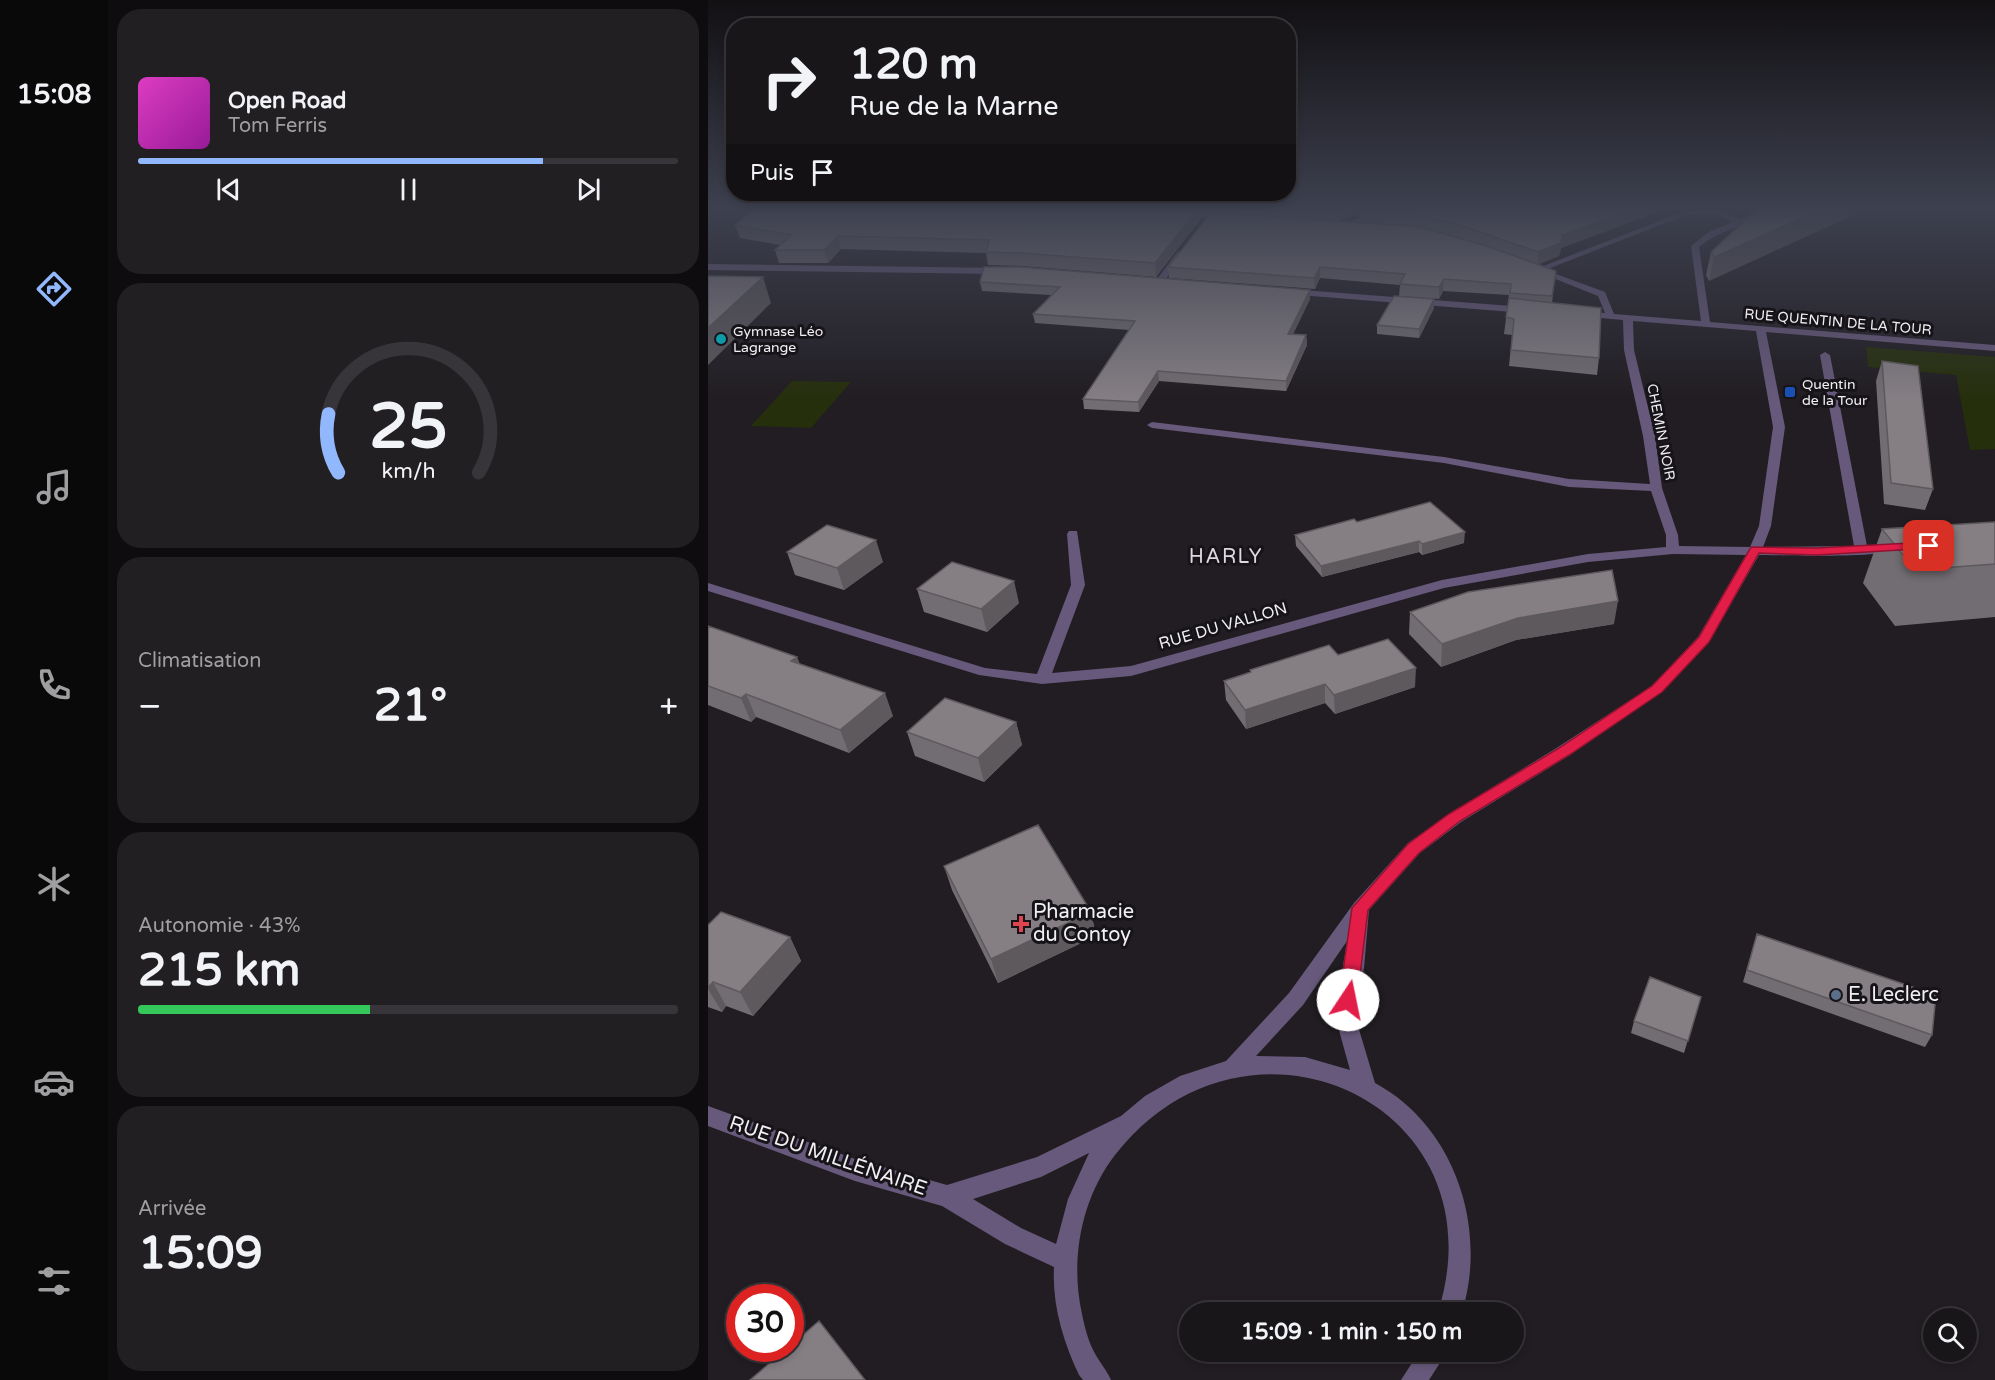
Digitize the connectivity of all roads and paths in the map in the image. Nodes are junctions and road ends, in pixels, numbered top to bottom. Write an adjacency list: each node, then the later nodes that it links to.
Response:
1 (1167, 271): 5 (street)
2 (1541, 271): 10 (street)
3 (1699, 271): 12 (street)
4 (1147, 281): 5 (street)
5 (1159, 282): 6 (street)
6 (1169, 282)
7 (1282, 291): 8 (street)
8 (1540, 311)
9 (1576, 314): 10 (street, RUE QUENTIN DE LA TOUR)
10 (1611, 317): 11 (street, RUE QUENTIN DE LA TOUR)
11 (1628, 318): 12 (street, RUE QUENTIN DE LA TOUR); 17 (street, CHEMIN NOIR)
12 (1706, 324): 13 (street, RUE QUENTIN DE LA TOUR)
13 (1761, 330): 14 (street, RUE QUENTIN DE LA TOUR); 21 (street)
14 (1995, 348)
15 (1826, 355): 22 (street)
16 (1152, 425): 17 (street)
17 (1656, 488): 20 (street, CHEMIN NOIR)
18 (1073, 534): 24 (street)
19 (1906, 547): 22 (street, RUE DU VALLON)
20 (1673, 550): 21 (street, RUE DU VALLON); 24 (street, RUE DU VALLON)
21 (1755, 550): 22 (street, RUE DU VALLON); 25 (street)
22 (1861, 550)
23 (708, 587): 24 (street, RUE DU VALLON)
24 (1042, 679)
25 (1360, 908): 26 (street); 27 (street)
26 (1234, 1066): 27 (street); 29 (street)
27 (1365, 1086): 32 (street)
28 (708, 1116): 30 (street, RUE DU MILLÉNAIRE)
29 (1127, 1124): 30 (street, RUE DU MILLÉNAIRE); 31 (street)
30 (947, 1196): 31 (street, RUE DU MILLÉNAIRE)
31 (1064, 1260): 34 (street)
32 (1453, 1302)
33 (1427, 1362): 35 (street)
34 (1092, 1377)
35 (1414, 1380)

